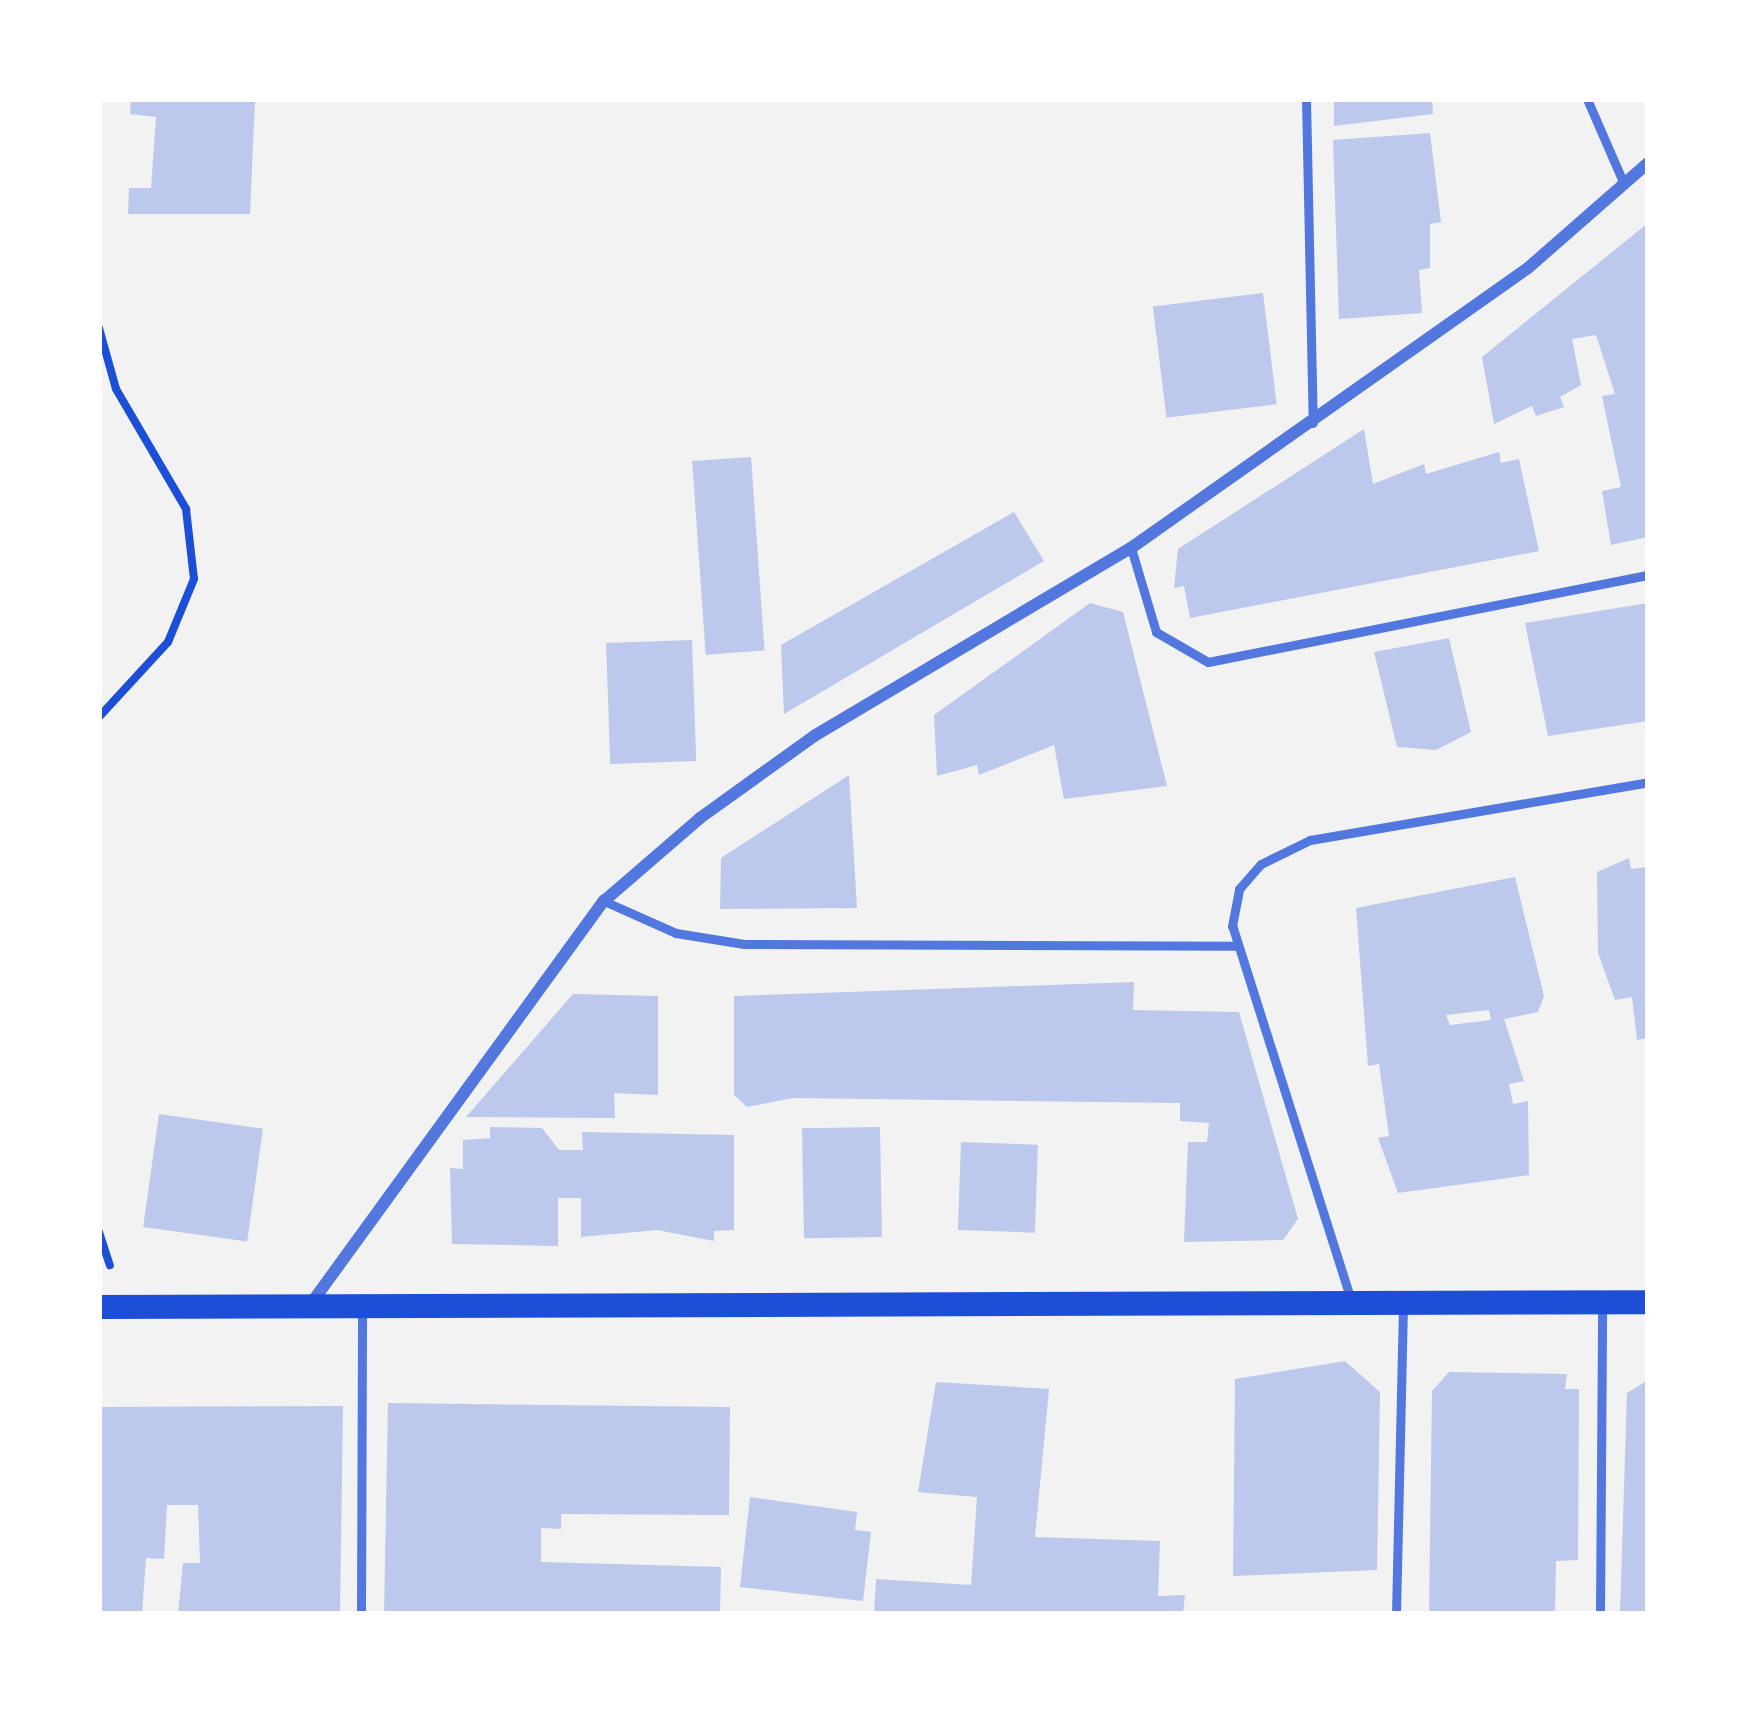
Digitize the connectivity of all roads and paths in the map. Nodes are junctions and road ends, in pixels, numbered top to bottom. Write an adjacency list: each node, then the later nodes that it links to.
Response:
1 (1306, 99): 6 (lane)
2 (1587, 99): 4 (lane)
3 (1648, 163): 4 (street)
4 (1624, 184): 6 (street)
5 (99, 328): 9 (path)
6 (1313, 423): 7 (street)
7 (1131, 548): 8 (lane); 11 (street)
8 (1648, 575)
9 (99, 717)
10 (1648, 782): 12 (lane)
11 (604, 901): 12 (lane); 19 (street)
12 (1238, 946): 13 (lane)
13 (1351, 1300): 14 (main road); 18 (main road)
14 (1403, 1300): 15 (main road); 21 (lane)
15 (1602, 1302): 16 (main road); 22 (lane)
16 (1648, 1302)
17 (99, 1307): 19 (main road)
18 (362, 1313): 19 (main road); 20 (lane)
19 (304, 1314)
20 (362, 1614)
21 (1396, 1614)
22 (1600, 1614)

